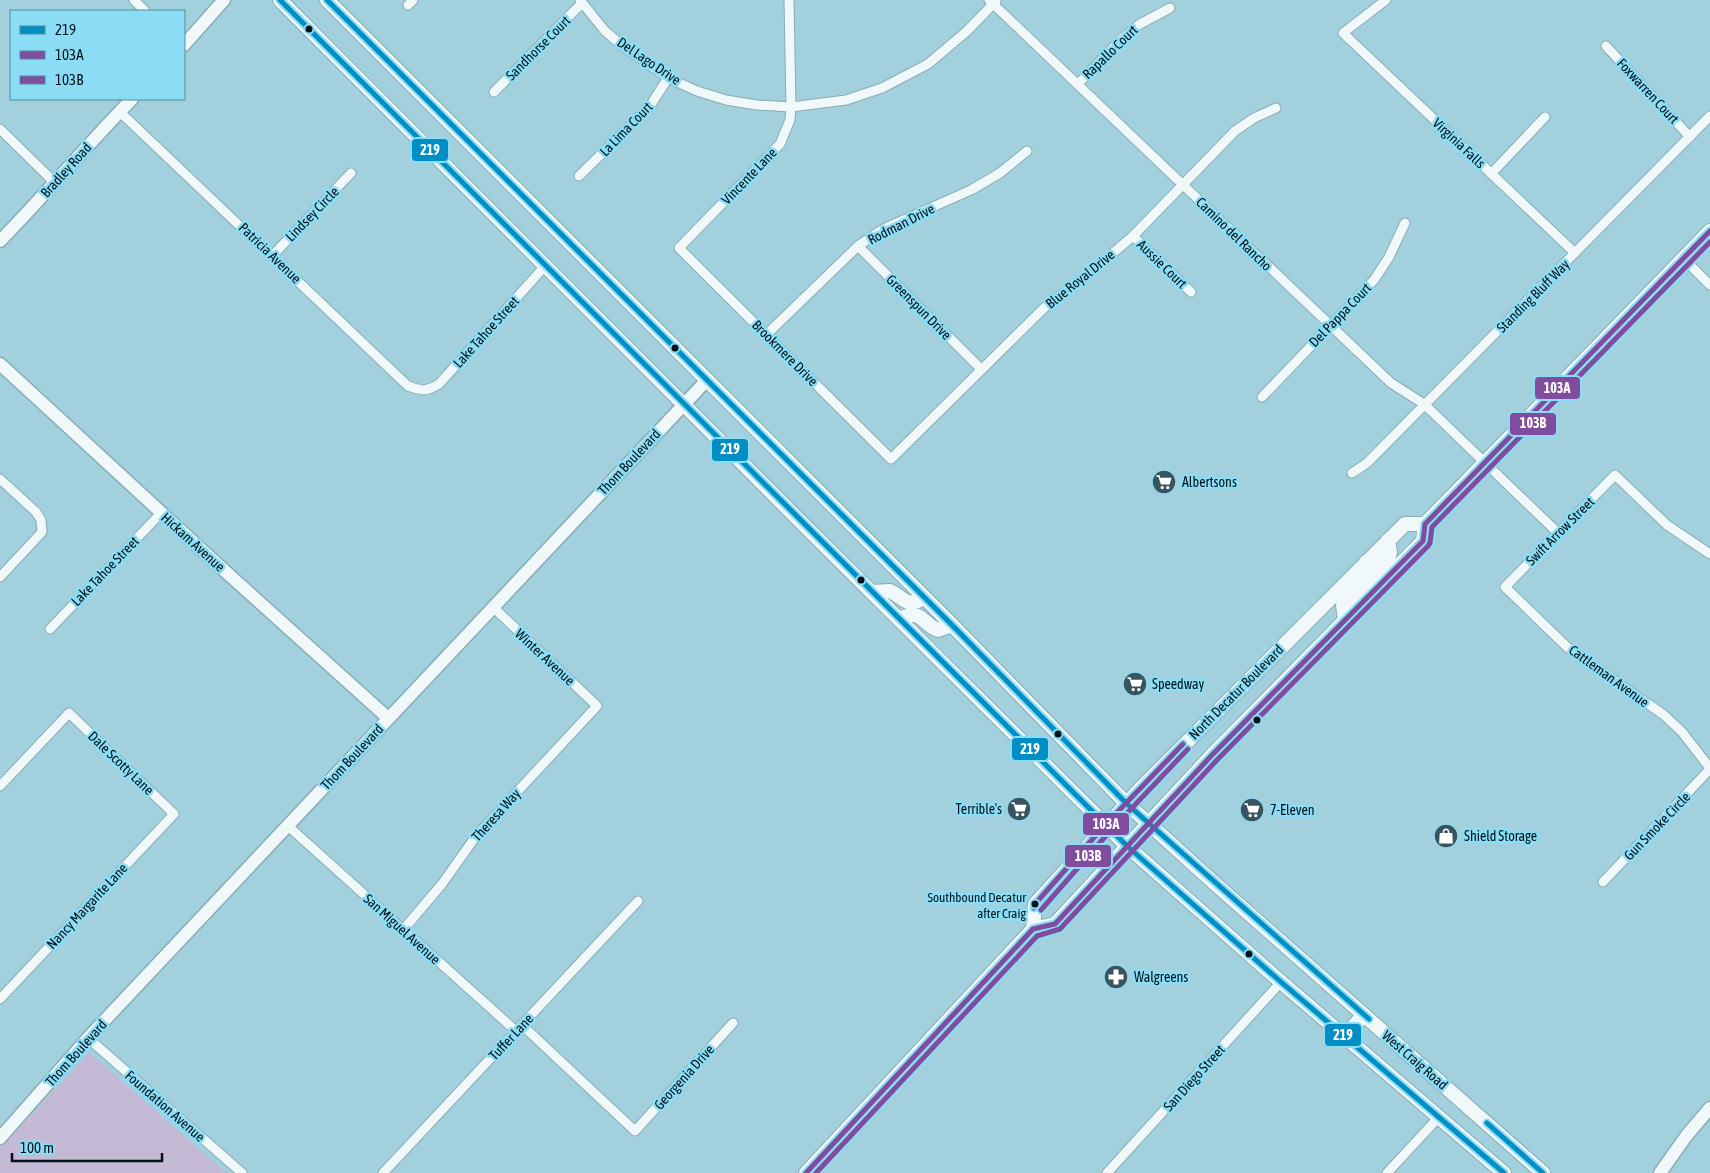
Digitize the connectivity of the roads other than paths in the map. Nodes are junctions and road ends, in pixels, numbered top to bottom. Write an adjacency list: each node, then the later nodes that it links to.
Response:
1 (134, 0): 10 (street)
2 (224, 0): 11 (street)
3 (280, 0): 39 (main road, West Craig Road)
4 (327, 0): 46 (main road, West Craig Road)
5 (789, 0): 17 (street, Vincente Lane)
6 (1386, 0): 26 (street, Virginia Falls)
7 (993, 1): 14 (street, Camino del Rancho); 17 (street, Del Lago Drive)
8 (581, 2): 13 (street, Del Lago Drive); 15 (street, Sandhorse Court)
9 (1170, 8): 14 (street, Rapallo Court)
10 (144, 10)
11 (185, 44)
12 (1606, 46): 23 (street, Foxwarren Court)
13 (668, 78): 17 (street, Del Lago Drive); 27 (street, La Lima Court)
14 (1078, 84): 29 (street, Camino del Rancho)
15 (494, 92)
16 (131, 100): 19 (street, Bradley Road)
17 (792, 107): 35 (street, Vincente Lane)
18 (1276, 108): 29 (street, Blue Royal Drive)
19 (120, 112): 28 (street, Bradley Road); 37 (street, Patricia Avenue)
20 (1710, 116): 23 (street, Standing Bluff Way)
21 (1545, 117): 26 (street)
22 (0, 129): 28 (street)
23 (1690, 137): 36 (street, Standing Bluff Way)
24 (1027, 151): 34 (street, Rodman Drive)
25 (351, 173): 37 (street, Lindsey Circle)
26 (1491, 174): 36 (street, Virginia Falls)
27 (579, 176)
28 (54, 182): 33 (street, Bradley Road)
29 (1182, 185): 32 (street, Blue Royal Drive); 42 (street, Camino del Rancho)
30 (1405, 223): 42 (street, Del Pappa Court)
31 (1710, 231): 38 (main road, North Decatur Boulevard)
32 (1132, 236): 41 (street, Aussie Court); 45 (street, Blue Royal Drive)
33 (0, 241)
34 (858, 246): 43 (street, Rodman Drive); 45 (street, Greenspun Drive)
35 (678, 248): 43 (street, Brookmere Drive)
36 (1576, 253): 50 (street, Standing Bluff Way)
37 (272, 256): 47 (street, Patricia Avenue)
38 (1683, 258): 40 (street); 52 (main road, North Decatur Boulevard)
39 (546, 266): 47 (street, Lake Tahoe Street); 49 (main road, West Craig Road)
40 (1710, 285)
41 (1191, 292)
42 (1330, 326): 48 (street, Del Pappa Court); 50 (street, Camino del Rancho)
43 (766, 335): 51 (street, Brookmere Drive)
44 (0, 364): 55 (street, Hickam Avenue)
45 (981, 369): 51 (street, Blue Royal Drive)
46 (707, 380): 49 (street, Thom Boulevard); 65 (main road, West Craig Road)
47 (422, 391)
48 (1262, 397)
49 (683, 404): 63 (main road, West Craig Road); 66 (street, Thom Boulevard)
50 (1424, 404): 52 (street, Camino del Rancho); 53 (street, Standing Bluff Way)
51 (891, 459)
52 (1484, 462): 56 (main road, North Decatur Boulevard); 57 (street, Camino del Rancho)
53 (1352, 473)
54 (0, 479): 61 (street)
55 (161, 513): 70 (street, Lake Tahoe Street); 72 (street, Hickam Avenue)
56 (1425, 524): 58 (main road, North Decatur Boulevard); 64 (main road, North Decatur Boulevard)
57 (1558, 533): 59 (street, Swift Arrow Street); 62 (street, Swift Arrow Street)
58 (1388, 540): 60 (main road, North Decatur Boulevard); 64 (main road)
59 (1710, 554)
60 (1366, 562): 68 (main road); 75 (main road, North Decatur Boulevard)
61 (0, 577)
62 (1505, 587): 73 (street, Cattleman Avenue)
63 (872, 592): 65 (main road); 67 (main road, West Craig Road)
64 (1369, 597): 68 (main road, North Decatur Boulevard)
65 (924, 598): 69 (main road, West Craig Road)
66 (493, 608): 71 (street, Winter Avenue); 72 (street, Thom Boulevard)
67 (899, 619): 69 (main road); 78 (main road, West Craig Road)
68 (1345, 620): 77 (main road, North Decatur Boulevard)
69 (952, 626): 75 (main road, West Craig Road)
70 (50, 628)
71 (597, 706): 84 (street, Theresa Way)
72 (388, 718): 79 (street, Thom Boulevard)
73 (1710, 769): 81 (street, Gun Smoke Circle)
74 (0, 786): 76 (street, Dale Scotty Lane)
75 (1126, 803): 77 (main road, West Craig Road); 78 (main road, North Decatur Boulevard)
76 (174, 814): 86 (street, Nancy Margarite Lane)
77 (1149, 823): 80 (main road, North Decatur Boulevard); 87 (main road, West Craig Road)
78 (1105, 825): 80 (main road, West Craig Road); 83 (main road, North Decatur Boulevard)
79 (288, 826): 84 (street, San Miguel Avenue); 91 (street, Thom Boulevard)
80 (1127, 846): 83 (main road, North Decatur Boulevard); 85 (main road, West Craig Road)
81 (1603, 882)
82 (638, 901): 89 (street, Tuffer Lane)
83 (1032, 929): 98 (main road)
84 (402, 930): 89 (street, San Miguel Avenue)
85 (1281, 982): 90 (main road, West Craig Road); 99 (street, San Diego Street)
86 (0, 999)
87 (1364, 1015): 90 (main road); 102 (main road, West Craig Road)
88 (733, 1023): 94 (street, Georgenia Drive)
89 (519, 1028): 94 (street, San Miguel Avenue); 97 (street, Tuffer Lane)
90 (1344, 1036): 93 (main road, West Craig Road)
91 (88, 1038): 95 (street, Thom Boulevard); 96 (street, Foundation Avenue)
92 (1710, 1108): 103 (street)
93 (1439, 1117): 100 (street); 101 (main road, West Craig Road)
94 (635, 1131)
95 (0, 1138)
96 (242, 1173)
97 (383, 1173)
98 (806, 1173)
99 (1107, 1173)
100 (1388, 1173)
101 (1504, 1173)
102 (1543, 1173)
103 (1660, 1173)

